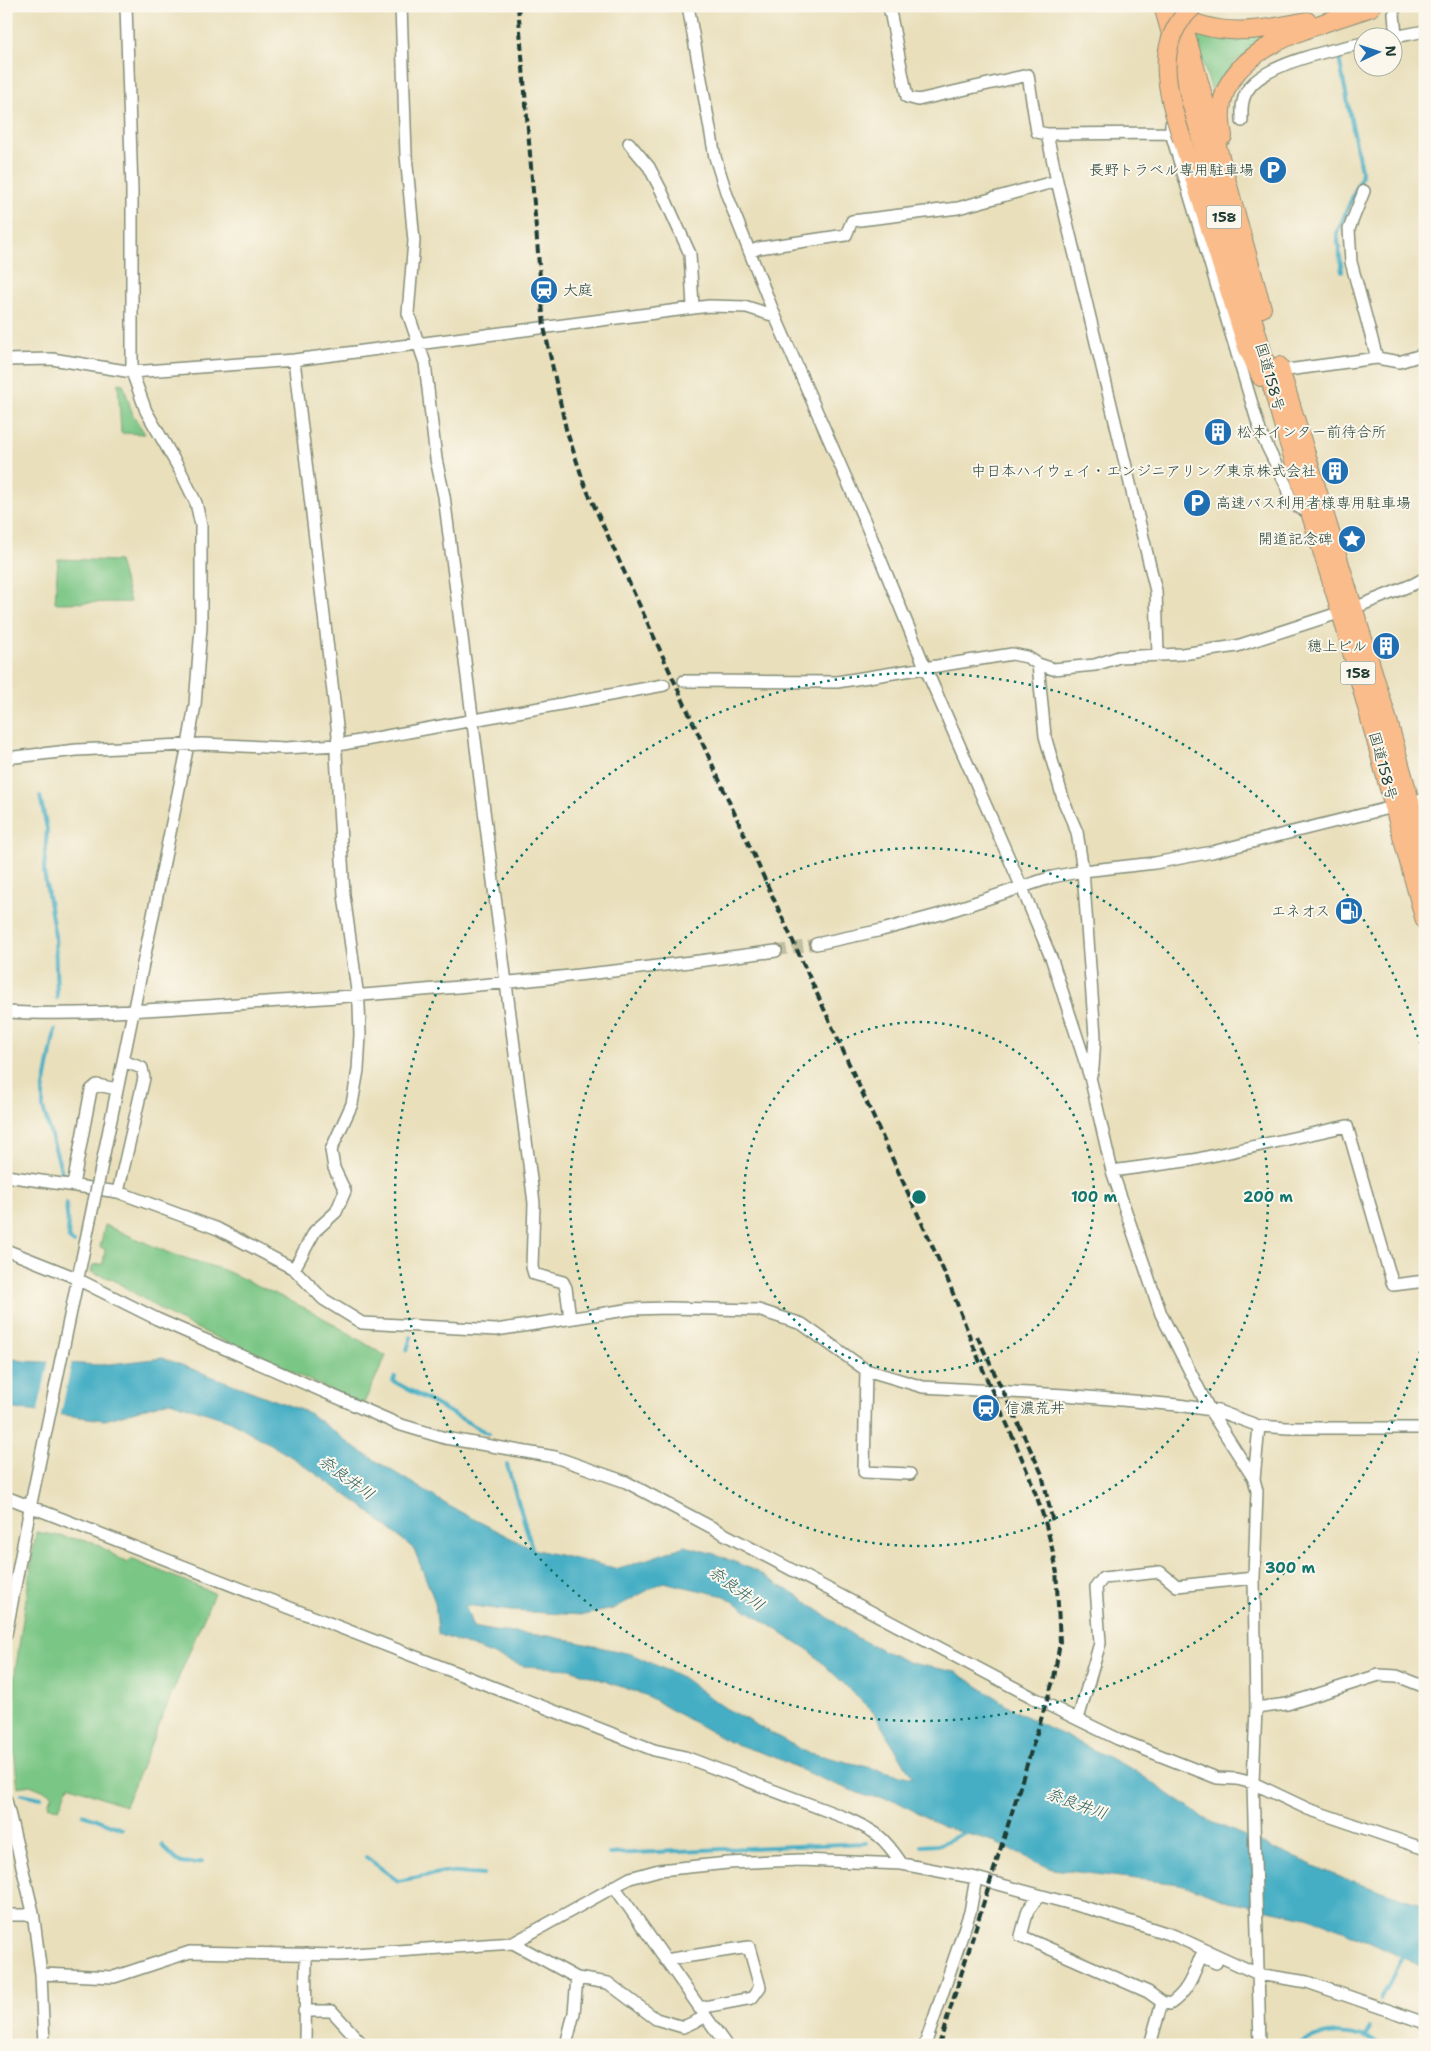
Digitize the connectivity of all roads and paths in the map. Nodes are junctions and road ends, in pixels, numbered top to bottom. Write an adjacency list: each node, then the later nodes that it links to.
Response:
1 (126, 6): 30 (street)
2 (400, 6): 24 (street)
3 (688, 6): 21 (street)
4 (889, 6): 15 (street)
5 (1163, 6): 13 (highway, 国道158号 / 158)
6 (1374, 7): 7 (highway); 20 (highway)
7 (1180, 9): 16 (highway, bridge); 20 (highway, 国道158号 / 158)
8 (1394, 14): 9 (street)
9 (1393, 28)
10 (1425, 31): 11 (street)
11 (1404, 35)
12 (1354, 46): 14 (street)
13 (1195, 118): 16 (street); 31 (highway, 国道158号 / 158)
14 (1242, 121)
15 (1047, 134): 16 (street); 18 (street)
16 (1176, 136): 31 (highway); 32 (street)
17 (629, 143): 22 (street)
18 (1057, 181): 21 (street); 35 (street)
19 (1364, 191): 26 (street)
20 (1236, 212): 29 (highway, 国道158号 / 158)
21 (750, 252): 23 (street)
22 (693, 307): 23 (street); 24 (street)
23 (775, 316): 37 (street)
24 (417, 343): 28 (street); 40 (street)
25 (1425, 354): 26 (street)
26 (1377, 358): 29 (street)
27 (6, 360): 30 (street)
28 (294, 360): 30 (street); 41 (street)
29 (1280, 371): 34 (highway, 国道158号 / 158)
30 (132, 372): 42 (street)
31 (1284, 428): 32 (highway, 国道158号 / 158)
32 (1311, 514): 34 (highway, 国道158号 / 158)
33 (1425, 578): 34 (street)
34 (1348, 610): 35 (street); 44 (highway, 国道158号 / 158); 45 (highway, 国道158号 / 158)
35 (1158, 654): 36 (street)
36 (1038, 664): 37 (street); 47 (street)
37 (925, 668): 38 (street); 48 (street)
38 (684, 681)
39 (664, 685): 40 (street)
40 (471, 720): 41 (street); 52 (street)
41 (338, 744): 42 (street); 53 (street)
42 (188, 746): 43 (street); 54 (street)
43 (6, 758)
44 (1418, 801): 45 (street); 46 (highway, 国道158号 / 158)
45 (1394, 807): 47 (street); 49 (highway, 国道158号 / 158)
46 (1425, 854)
47 (1083, 870): 48 (street); 57 (street)
48 (1022, 888): 50 (street); 57 (street)
49 (1425, 921)
50 (816, 944)
51 (776, 951): 52 (street)
52 (505, 983): 53 (street); 67 (street)
53 (357, 996): 54 (street); 64 (street)
54 (134, 1010): 55 (street); 56 (street)
55 (6, 1012)
56 (123, 1061): 58 (street); 62 (street)
57 (1090, 1077): 59 (street)
58 (117, 1089): 61 (street); 65 (street, bridge)
59 (1112, 1171): 66 (street); 69 (street)
60 (6, 1176): 61 (street)
61 (73, 1185): 62 (street)
62 (118, 1192): 64 (street)
63 (6, 1250): 65 (street)
64 (294, 1269): 67 (street)
65 (77, 1281): 75 (street); 80 (street)
66 (1425, 1281)
67 (570, 1318): 68 (street)
68 (866, 1370): 69 (street); 72 (street)
69 (1209, 1409): 70 (street); 73 (street)
70 (1259, 1426): 71 (street); 73 (street)
71 (1425, 1428)
72 (910, 1474)
73 (1254, 1479): 76 (street)
74 (6, 1497): 75 (street)
75 (31, 1504): 77 (street); 84 (street)
76 (1254, 1578): 79 (street); 80 (street)
77 (6, 1634)
78 (1425, 1688): 79 (street)
79 (1256, 1703): 81 (street)
80 (1078, 1719): 81 (street)
81 (1253, 1783): 83 (street); 94 (street)
82 (6, 1800): 88 (street)
83 (1425, 1850)
84 (902, 1864): 85 (street); 86 (street)
85 (976, 1878): 87 (street); 106 (street)
86 (614, 1886): 90 (street); 92 (street)
87 (1039, 1896): 94 (street); 97 (street)
88 (33, 1912): 89 (street); 95 (street)
89 (6, 1915)
90 (513, 1943): 91 (street); 96 (street)
91 (306, 1954): 95 (street); 98 (street)
92 (665, 1960): 99 (street); 99 (street)
93 (1222, 1966): 97 (street)
94 (1257, 1968): 100 (street); 108 (street)
95 (41, 1974): 101 (street)
96 (577, 1978): 99 (street); 104 (street)
97 (1162, 2002): 107 (street)
98 (304, 2011): 102 (street); 103 (street)
99 (702, 2013): 105 (street)
100 (1425, 2023)
101 (44, 2045)
102 (305, 2045)
103 (363, 2045)
104 (566, 2045)
105 (726, 2045)
106 (925, 2045)
107 (1150, 2045)
108 (1260, 2045)

